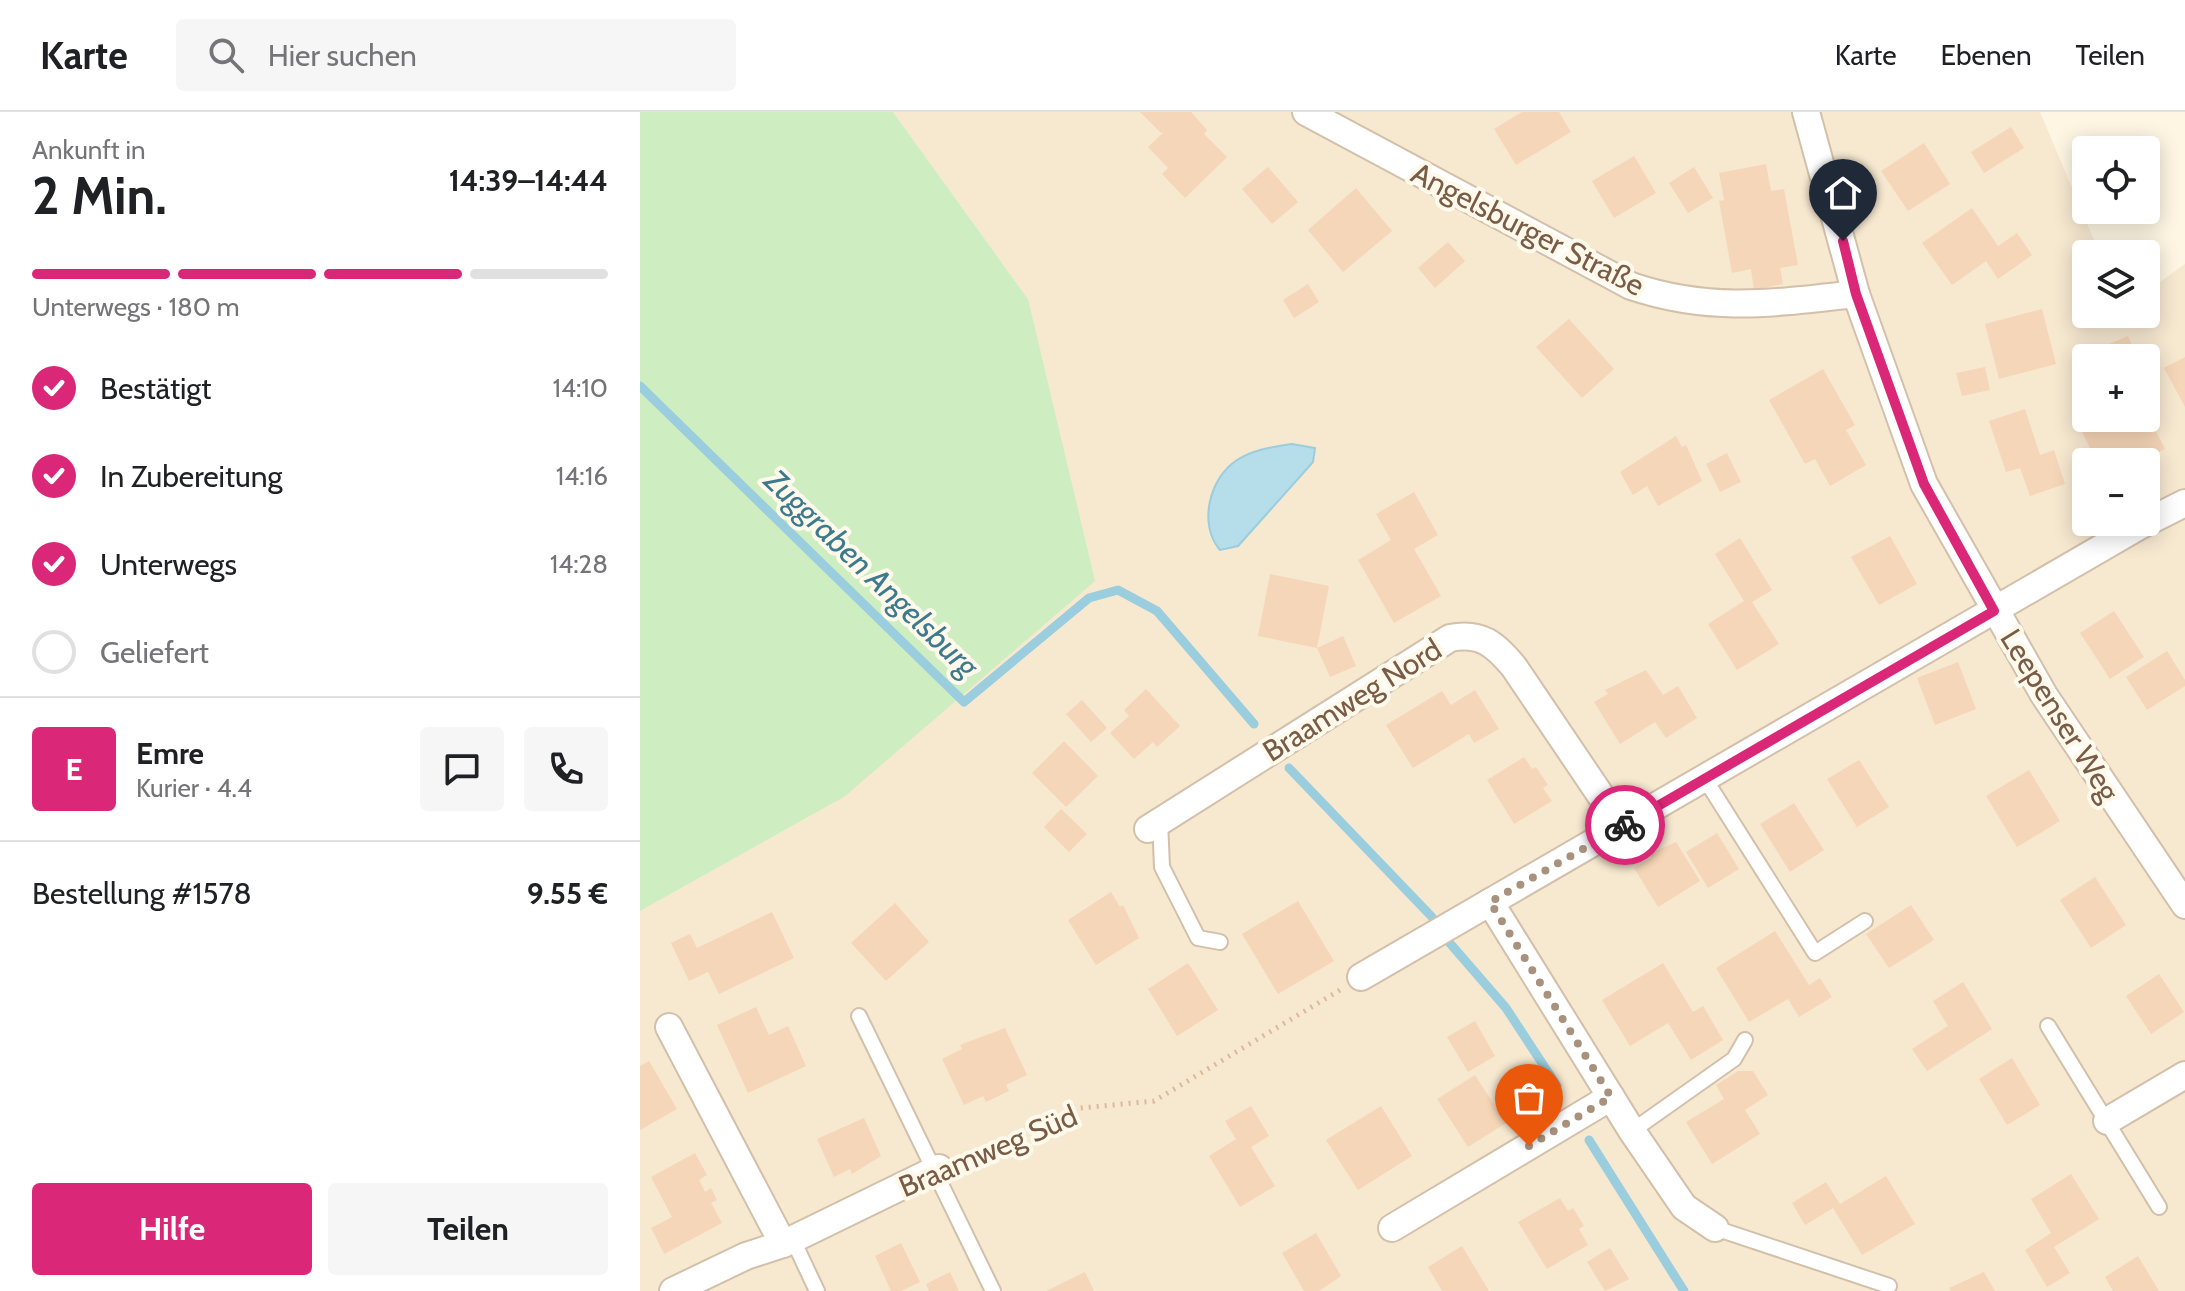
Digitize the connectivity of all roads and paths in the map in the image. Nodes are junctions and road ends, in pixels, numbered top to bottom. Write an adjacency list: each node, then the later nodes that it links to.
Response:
1 (1306, 112): 3 (street, Angelsburger Straße)
2 (1806, 112): 3 (street, Leepenser Weg)
3 (1856, 294): 5 (street, Leepenser Weg)
4 (2185, 503): 5 (street)
5 (1994, 611): 6 (street); 10 (street, Leepenser Weg)
6 (1705, 779): 8 (street); 11 (lane)
7 (1154, 825): 8 (street, Braamweg Nord); 12 (lane)
8 (1622, 827): 9 (street)
9 (1490, 902): 13 (street); 19 (street)
10 (2185, 905)
11 (1865, 921)
12 (1220, 942)
13 (1361, 977): 22 (path, Braamweg Süd)
14 (859, 1016): 22 (lane)
15 (2048, 1026): 20 (lane)
16 (669, 1027): 26 (street)
17 (1745, 1040): 21 (lane)
18 (2185, 1075): 20 (street)
19 (1611, 1097): 21 (street); 24 (street)
20 (2107, 1121): 23 (lane)
21 (1632, 1131): 25 (street)
22 (936, 1170): 26 (street, Braamweg Süd); 30 (lane)
23 (2159, 1207)
24 (1392, 1228)
25 (1715, 1228): 27 (lane)
26 (788, 1242): 28 (street, Braamweg Süd); 29 (lane)
27 (1889, 1286)
28 (673, 1291)
29 (817, 1291)
30 (993, 1291)

